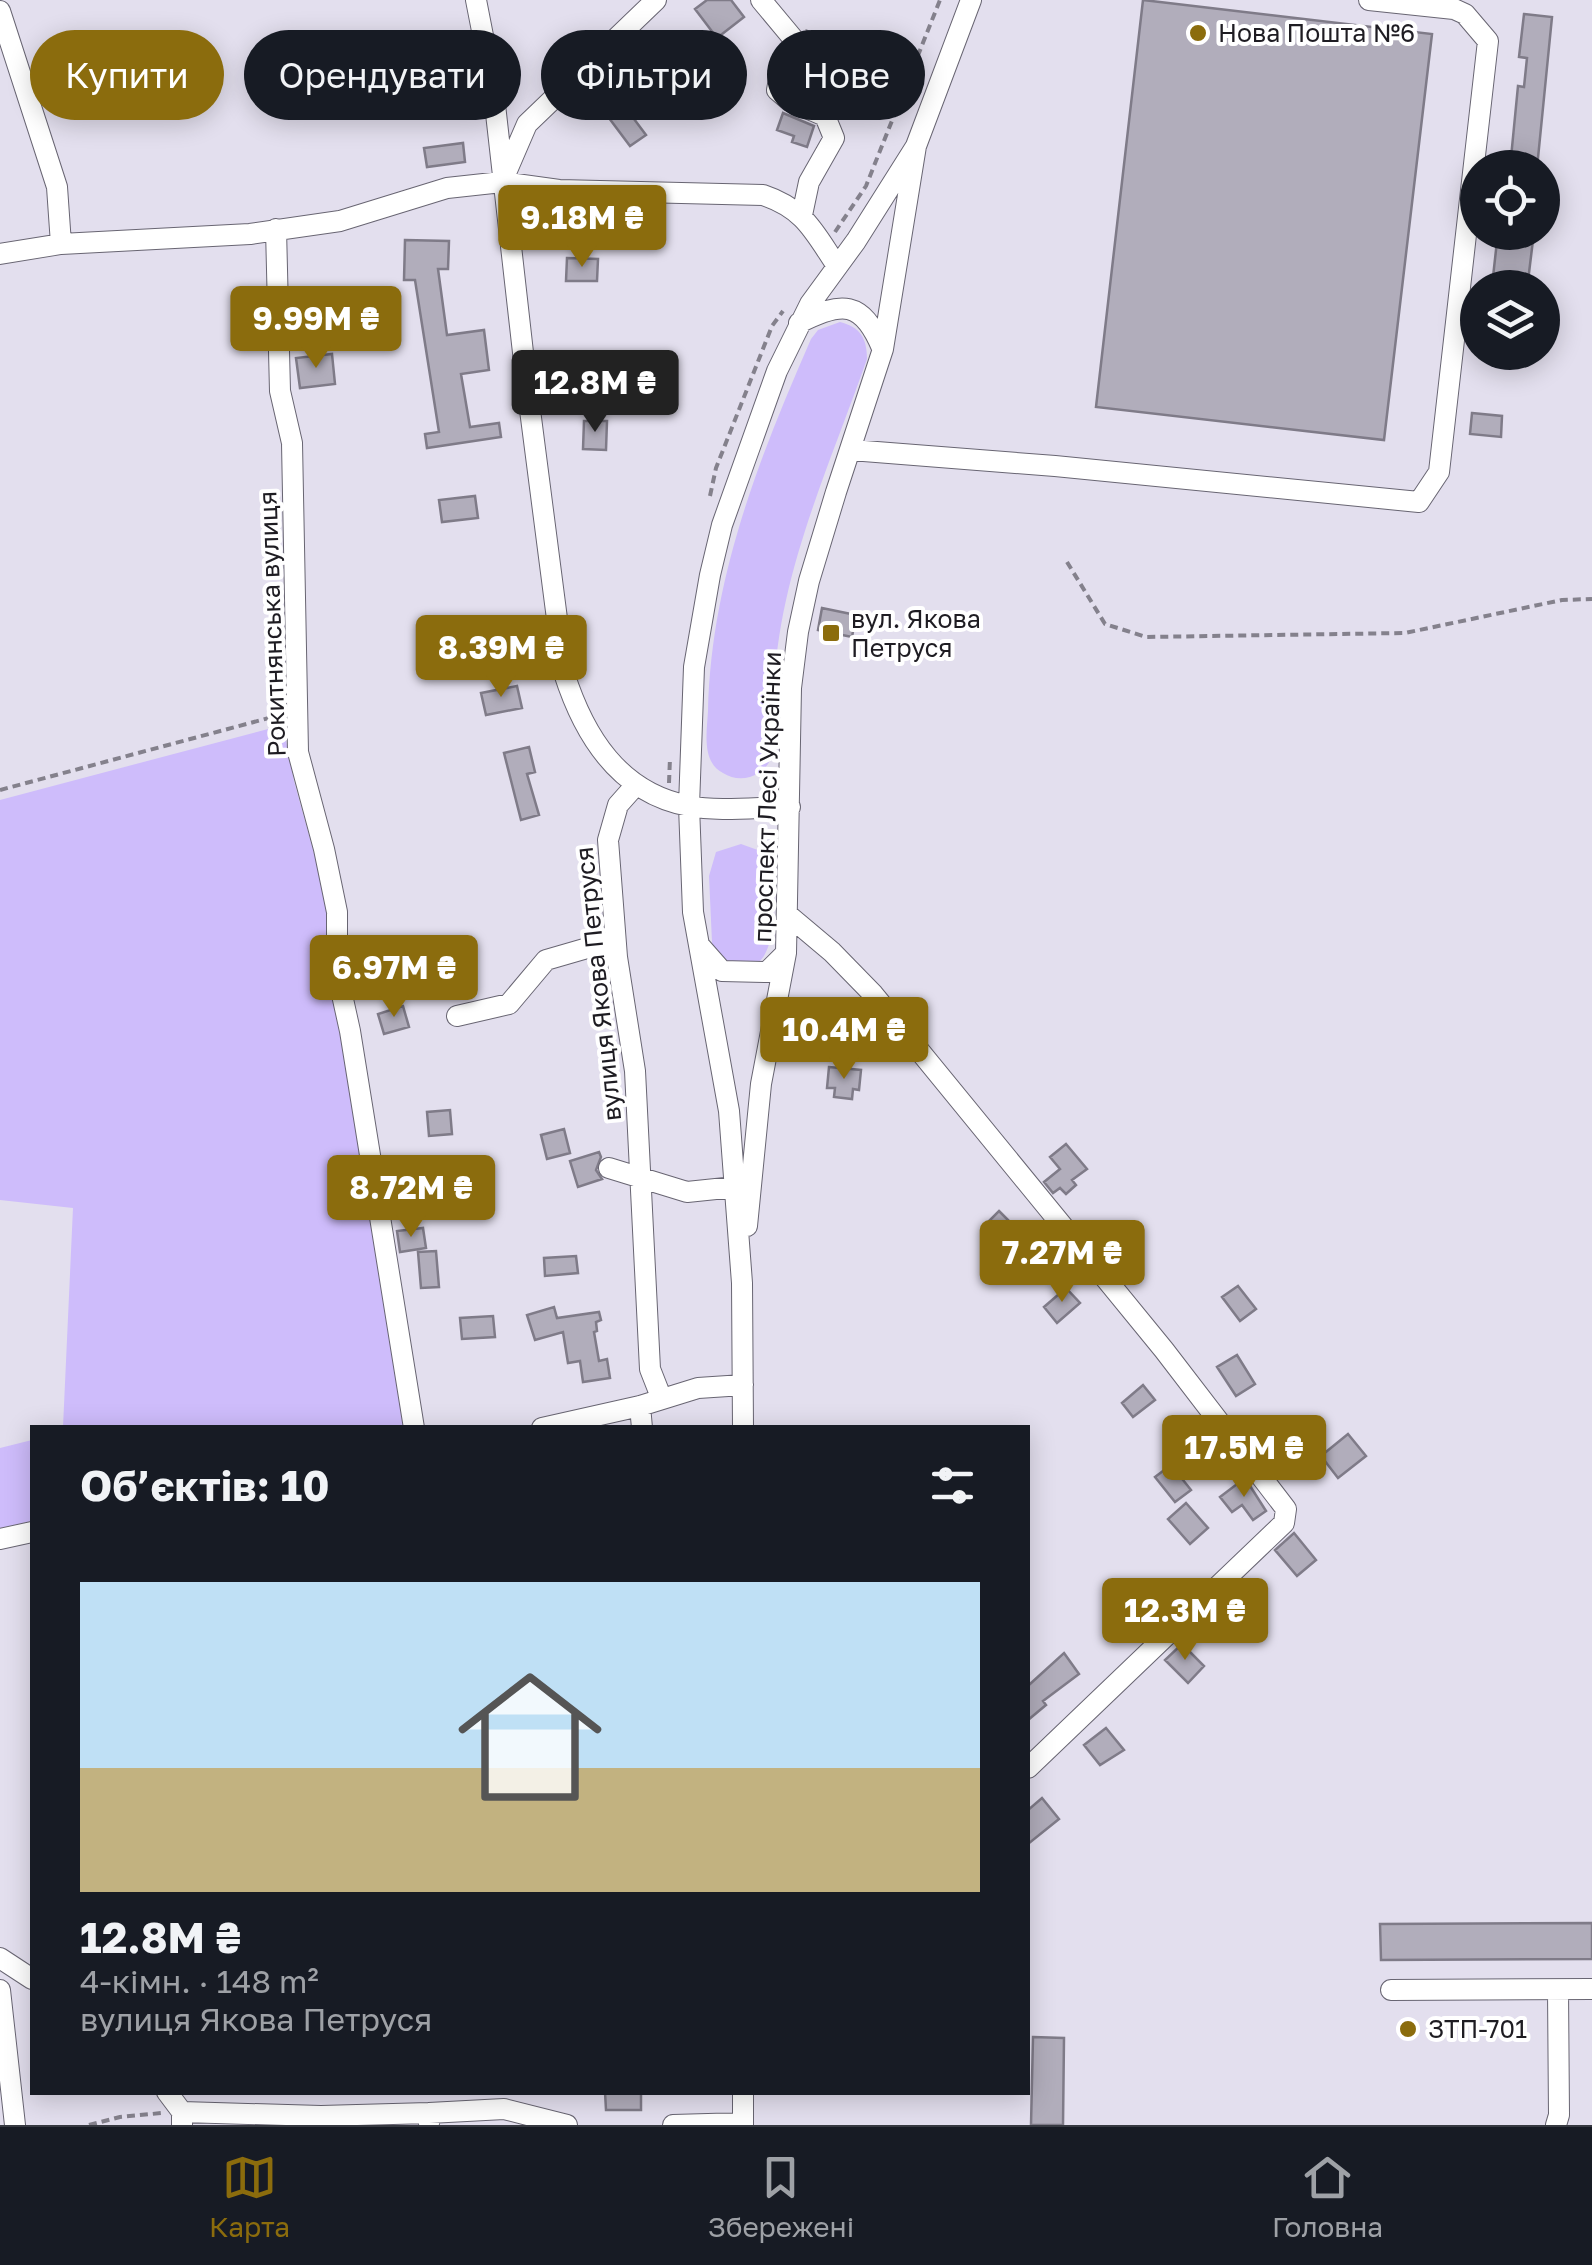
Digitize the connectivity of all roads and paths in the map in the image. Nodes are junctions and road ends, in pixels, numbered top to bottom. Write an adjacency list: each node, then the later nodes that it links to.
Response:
1 (476, 0): 8 (street)
2 (656, 0): 8 (street)
3 (761, 0): 9 (street)
4 (971, 0): 7 (street, проспект Лесі Українки)
5 (1369, 0): 16 (street)
6 (0, 11): 11 (street)
7 (916, 146): 13 (street, проспект Лесі Українки); 15 (street, проспект Лесі Українки)
8 (502, 182): 9 (street); 10 (street); 20 (street)
9 (802, 215): 13 (street)
10 (276, 229): 11 (street); 19 (street, Рокитнянська вулиця)
11 (61, 244): 12 (street)
12 (0, 254)
13 (837, 266): 14 (street, проспект Лесі Українки)
14 (798, 323): 15 (street); 22 (street, проспект Лесі Українки)
15 (883, 350): 16 (street, проспект Лесі Українки)
16 (851, 450): 23 (street, проспект Лесі Українки)
17 (1067, 562): 18 (path)
18 (1592, 599)
19 (296, 711): 21 (path); 36 (street, Рокитнянська вулиця)
20 (634, 786): 22 (street); 25 (street, вулиця Якова Петруся)
21 (0, 790)
22 (689, 806): 23 (street); 26 (street, проспект Лесі Українки)
23 (790, 808): 24 (street, проспект Лесі Українки)
24 (788, 915): 27 (street, проспект Лесі Українки); 41 (street)
25 (615, 940): 28 (street); 30 (street, вулиця Якова Петруся)
26 (697, 940): 27 (street); 31 (street, проспект Лесі Українки)
27 (786, 953): 32 (street, проспект Лесі Українки)
28 (457, 1016)
29 (609, 1168): 30 (street)
30 (640, 1177): 31 (street); 34 (street, вулиця Якова Петруся)
31 (735, 1187): 32 (street, проспект Лесі Українки)
32 (742, 1282): 33 (street, проспект Лесі Українки)
33 (743, 1385): 34 (street); 38 (street, проспект Лесі Українки)
34 (661, 1398): 35 (street)
35 (641, 1417): 37 (street)
36 (414, 1425)
37 (569, 1425)
38 (742, 1425)
39 (30, 1532): 40 (street)
40 (0, 1540)
41 (1030, 1766)
42 (0, 1958): 43 (street)
43 (30, 1978)
44 (0, 1990): 55 (street)
45 (1392, 1990): 46 (street)
46 (1558, 1990): 47 (street); 59 (street)
47 (1592, 1990)
48 (169, 2095): 51 (street)
49 (744, 2095): 54 (street)
50 (504, 2101): 52 (street); 57 (street)
51 (182, 2118): 53 (street); 56 (path)
52 (429, 2119): 53 (street)
53 (320, 2120)
54 (743, 2124): 58 (street)
55 (14, 2125)
56 (89, 2125)
57 (566, 2125)
58 (674, 2125)
59 (1556, 2125)

